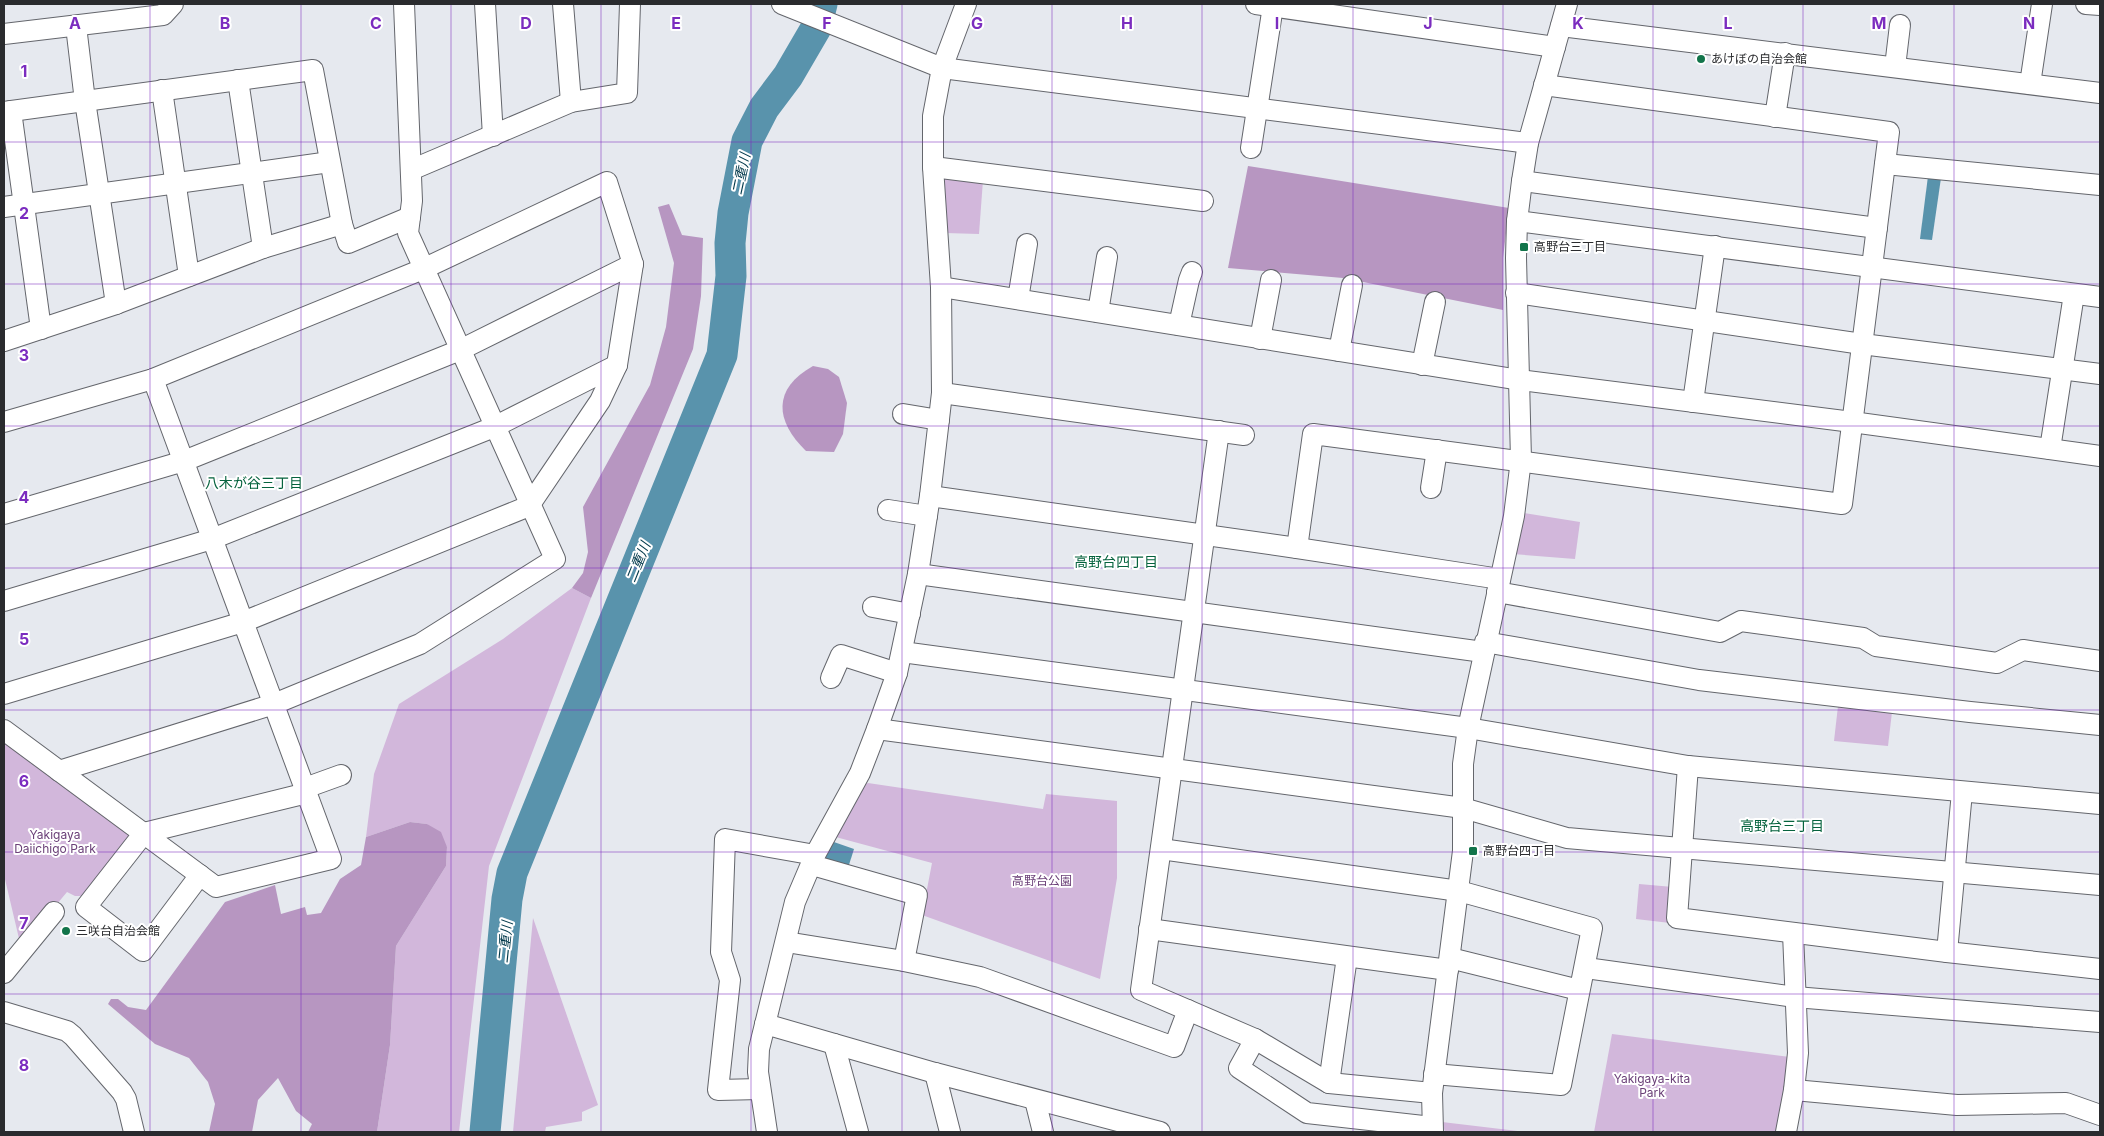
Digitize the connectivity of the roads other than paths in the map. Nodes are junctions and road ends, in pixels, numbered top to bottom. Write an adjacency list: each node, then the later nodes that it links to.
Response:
1 (173, 4): 14 (street)
2 (404, 4): 37 (street)
3 (485, 4): 31 (street)
4 (563, 4): 27 (street)
5 (630, 4): 27 (street)
6 (782, 4): 20 (street)
7 (966, 4): 20 (street)
8 (1567, 4): 15 (street)
9 (2042, 4): 22 (street)
10 (2086, 4): 12 (street)
11 (1264, 5): 17 (street); 28 (street)
12 (2100, 6)
13 (1900, 25): 19 (street)
14 (76, 26): 16 (street); 26 (street)
15 (1561, 26): 17 (street); 18 (street)
16 (4, 34)
17 (1555, 46): 23 (street)
18 (1785, 53): 19 (street); 30 (street)
19 (1895, 67): 22 (street)
20 (942, 68): 28 (street); 36 (street)
21 (238, 80): 24 (street); 34 (street); 38 (street)
22 (2030, 84): 25 (street)
23 (1544, 85): 30 (street); 32 (street)
24 (162, 90): 26 (street); 40 (street)
25 (2100, 93)
26 (85, 101): 29 (street); 42 (street)
27 (571, 102): 31 (street)
28 (1258, 109): 32 (street); 33 (street)
29 (7, 111): 44 (street)
30 (1775, 116): 35 (street)
31 (493, 136): 37 (street)
32 (1528, 143): 39 (street)
33 (1251, 148)
34 (330, 162): 38 (street); 47 (street)
35 (1885, 164): 41 (street); 48 (street)
36 (933, 168): 43 (street); 60 (street)
37 (411, 170): 45 (street)
38 (252, 173): 40 (street); 51 (street)
39 (1522, 181): 46 (street); 48 (street)
40 (175, 184): 42 (street); 57 (street)
41 (2100, 185)
42 (99, 194): 44 (street); 66 (street)
43 (1203, 201)
44 (14, 206): 70 (street)
45 (410, 217): 47 (street); 55 (street)
46 (1517, 221): 50 (street); 61 (street)
47 (342, 224): 51 (street)
48 (1877, 228): 54 (street)
49 (1027, 244): 64 (street)
50 (1715, 246): 54 (street); 68 (street)
51 (263, 248): 57 (street)
52 (1107, 257): 67 (street)
53 (633, 264): 55 (street); 74 (street); 76 (street)
54 (1872, 267): 62 (street); 73 (street)
55 (423, 269): 74 (street); 80 (street)
56 (1192, 272): 69 (street)
57 (189, 276): 66 (street)
58 (1271, 280): 71 (street)
59 (1352, 285): 75 (street)
60 (941, 287): 64 (street); 82 (street)
61 (1516, 293): 68 (street); 81 (street)
62 (2074, 294): 63 (street); 78 (street)
63 (2100, 297)
64 (1018, 299): 67 (street)
65 (1435, 302): 77 (street)
66 (116, 304): 70 (street)
67 (1098, 312): 69 (street)
68 (1704, 321): 73 (street); 83 (street)
69 (1179, 326): 71 (street)
70 (41, 329): 72 (street)
71 (1260, 338): 75 (street)
72 (4, 340)
73 (1862, 344): 78 (street); 87 (street)
74 (460, 350): 88 (street); 95 (street)
75 (1339, 351): 77 (street)
76 (617, 365): 88 (street); 98 (street)
77 (1422, 365): 81 (street)
78 (2062, 369): 79 (street); 91 (street)
79 (2100, 374)
80 (153, 379): 86 (street); 95 (street)
81 (1520, 380): 83 (street); 94 (street)
82 (942, 394): 85 (street); 89 (street)
83 (1692, 402): 87 (street)
84 (903, 414): 85 (street)
85 (939, 420): 97 (street)
86 (4, 422)
87 (1852, 422): 91 (street); 94 (street)
88 (494, 427): 98 (street); 103 (street)
89 (1219, 432): 90 (street); 102 (street)
90 (1244, 435)
91 (2050, 449): 93 (street)
92 (1437, 450): 94 (street); 96 (street); 104 (street)
93 (2100, 456)
94 (1521, 460): 106 (street)
95 (184, 461): 100 (street); 103 (street)
96 (1431, 488)
97 (930, 496): 101 (street); 102 (street)
98 (529, 506): 111 (street); 119 (street)
99 (888, 510): 101 (street)
100 (4, 514)
101 (927, 516): 105 (street)
102 (1204, 536): 104 (street); 109 (street)
103 (212, 539): 107 (street); 111 (street)
104 (1297, 548): 106 (street)
105 (918, 574): 109 (street); 110 (street)
106 (1498, 586): 112 (street); 114 (street)
107 (4, 601)
108 (873, 607): 110 (street)
109 (1194, 612): 112 (street); 117 (street)
110 (910, 614): 113 (street)
111 (243, 622): 118 (street); 119 (street)
112 (1484, 647): 120 (street); 122 (street)
113 (902, 652): 115 (street); 117 (street)
114 (2100, 661)
115 (897, 673): 116 (street); 121 (street)
116 (831, 678)
117 (1183, 690): 122 (street); 125 (street)
118 (4, 694)
119 (274, 704): 126 (street); 128 (street)
120 (2100, 725)
121 (877, 728): 125 (street); 135 (street)
122 (1468, 728): 124 (street); 131 (street)
123 (4, 730): 126 (street)
124 (1688, 766): 129 (street); 134 (street)
125 (1172, 768): 131 (street); 133 (street)
126 (59, 771): 132 (street)
127 (341, 775): 128 (street)
128 (306, 791): 132 (street); 137 (street)
129 (1962, 792): 130 (street); 136 (street)
130 (2100, 804)
131 (1463, 808): 134 (street); 139 (street)
132 (144, 833): 137 (street); 137 (street)
133 (1161, 849): 139 (street); 141 (street)
134 (1682, 849): 136 (street); 142 (street)
135 (813, 860): 143 (street); 146 (street); 162 (street)
136 (1954, 871): 138 (street); 144 (street)
137 (200, 875)
138 (2100, 885)
139 (1459, 891): 147 (street); 148 (street)
140 (54, 912): 150 (street)
141 (1150, 929): 145 (street); 153 (street)
142 (1793, 933): 144 (street); 152 (street)
143 (786, 942): 146 (street); 156 (street)
144 (1947, 952): 149 (street)
145 (1347, 957): 147 (street); 160 (street)
146 (904, 961): 153 (street)
147 (1449, 964): 151 (street); 161 (street)
148 (1586, 968): 151 (street); 152 (street)
149 (2100, 969)
150 (4, 973)
151 (1580, 990): 161 (street)
152 (1795, 997): 155 (street); 163 (street)
153 (1188, 1010): 157 (street)
154 (4, 1012): 168 (street)
155 (2100, 1022)
156 (765, 1024): 158 (street); 162 (street)
157 (1255, 1039): 160 (street); 167 (street)
158 (834, 1044): 159 (street); 170 (street)
159 (935, 1073): 164 (street); 171 (street)
160 (1329, 1083): 161 (street)
161 (1433, 1083): 167 (street)
162 (760, 1089): 169 (street)
163 (1794, 1090): 165 (street); 174 (street)
164 (1035, 1100): 166 (street); 172 (street)
165 (2100, 1115)
166 (1132, 1128): 173 (street)
167 (1432, 1130)
168 (134, 1132)
169 (767, 1132)
170 (858, 1132)
171 (950, 1132)
172 (1043, 1132)
173 (1160, 1132)
174 (1786, 1132)

